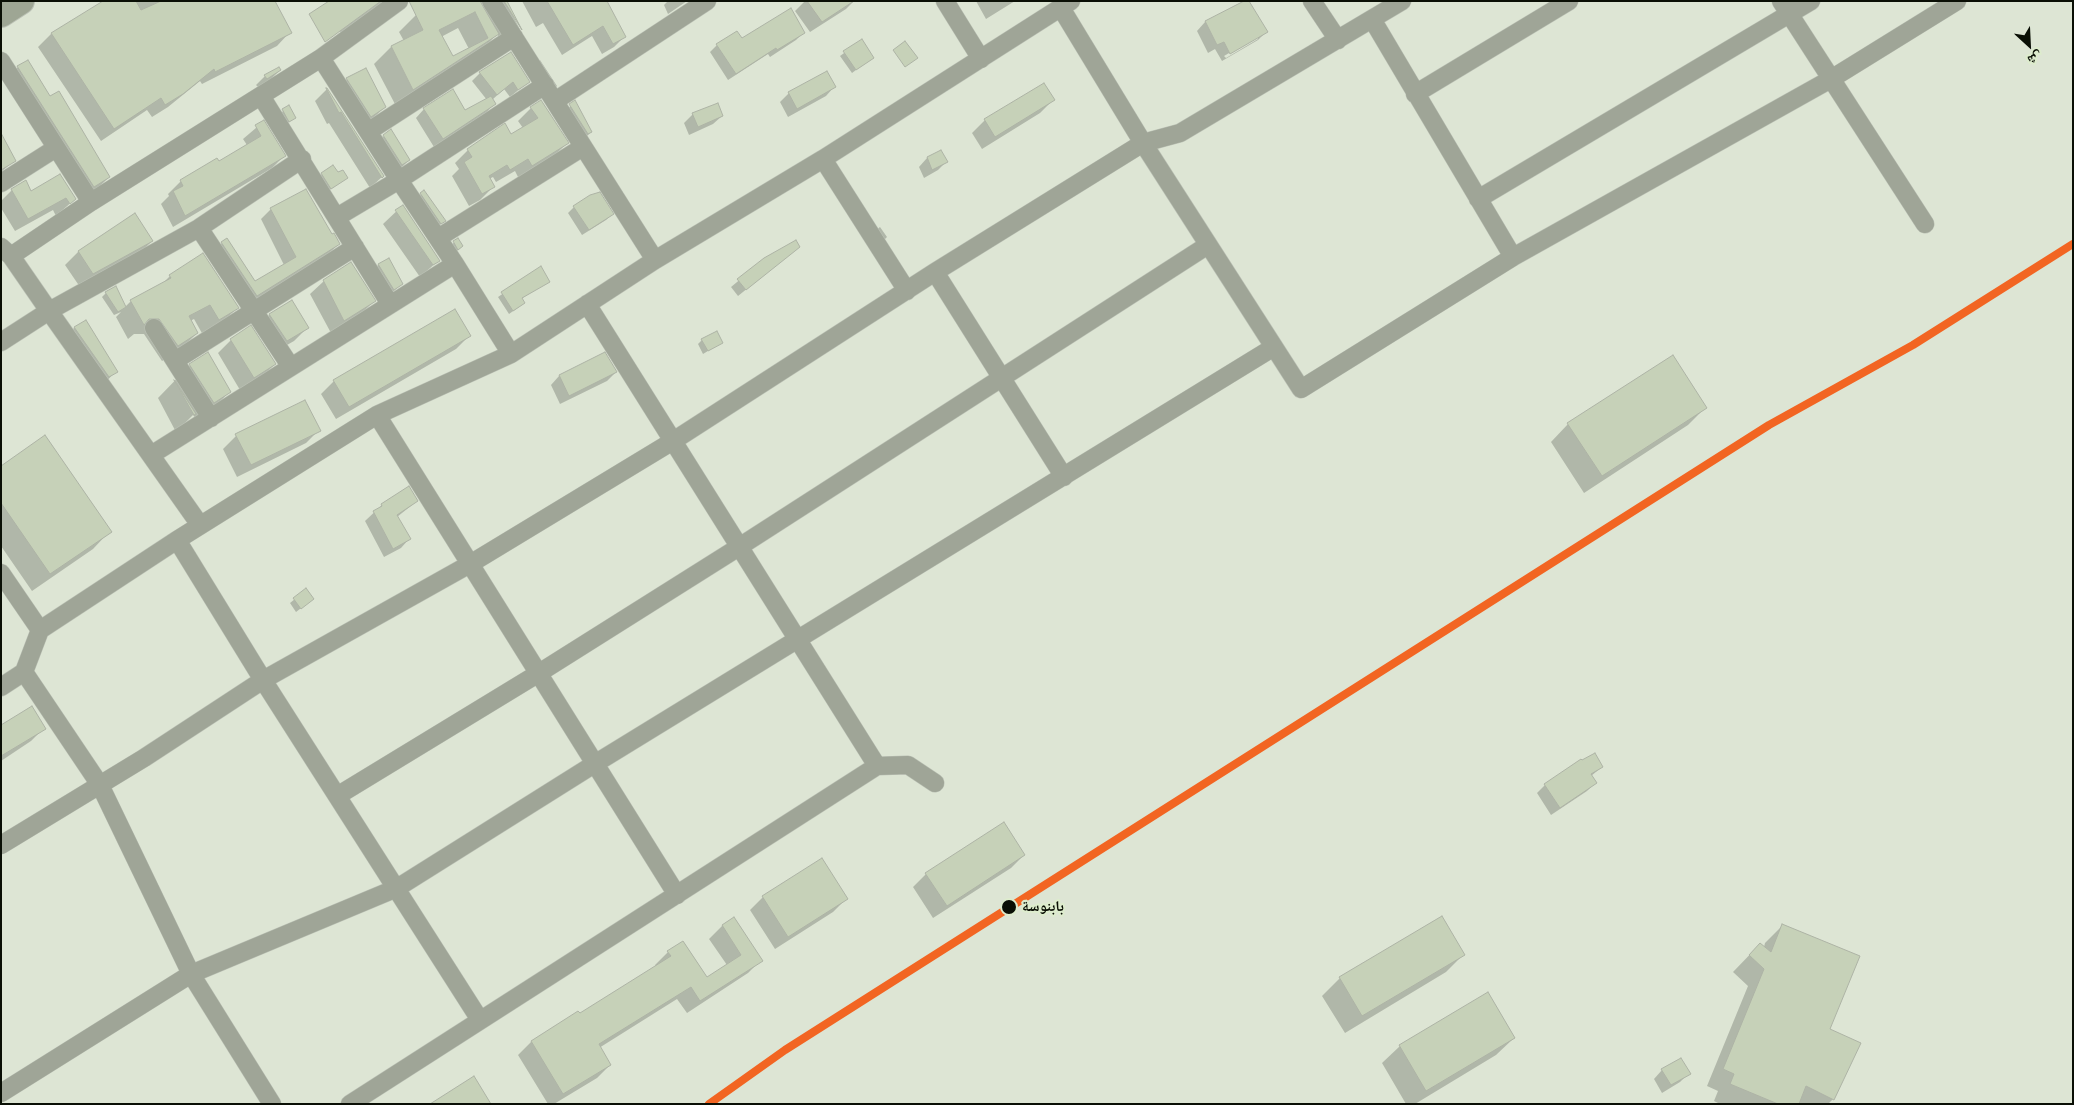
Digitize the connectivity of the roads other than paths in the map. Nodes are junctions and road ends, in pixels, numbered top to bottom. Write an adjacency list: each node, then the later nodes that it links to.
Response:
1 (21, 1): 13 (main road)
2 (399, 1): 17 (street)
3 (491, 1): 15 (street)
4 (707, 1): 24 (street)
5 (945, 1): 18 (street)
6 (1312, 1): 16 (street)
7 (1402, 1): 14 (street)
8 (1569, 1): 22 (street)
9 (1811, 1): 12 (street)
10 (1957, 1): 20 (street)
11 (1066, 4): 18 (street); 26 (street)
12 (1785, 8): 20 (street); 33 (street)
13 (1, 14)
14 (1372, 19): 16 (street); 22 (street)
15 (514, 37): 21 (street); 25 (street)
16 (1338, 40): 26 (street)
17 (321, 58): 23 (street); 25 (street)
18 (981, 59): 30 (street)
19 (1, 61): 28 (street)
20 (1831, 80): 36 (street); 42 (street)
21 (545, 85): 24 (street); 31 (street)
22 (1416, 94): 33 (street)
23 (261, 96): 29 (street); 34 (street)
24 (555, 101): 27 (street)
25 (368, 131): 31 (street)
26 (1144, 143): 39 (street); 45 (street)
27 (583, 147): 38 (street); 43 (street)
28 (56, 148): 32 (street); 34 (street)
29 (302, 159): 35 (street); 37 (street)
30 (823, 159): 43 (street); 46 (street)
31 (399, 180): 35 (street); 38 (street)
32 (1, 183)
33 (1478, 199): 42 (street)
34 (91, 202): 41 (street)
35 (337, 217): 40 (street)
36 (1925, 224)
37 (199, 228): 49 (street); 50 (street)
38 (438, 238): 44 (street)
39 (1208, 245): 53 (street); 57 (street)
40 (356, 247): 47 (street); 50 (street)
41 (6, 252): 49 (street)
42 (1513, 257): 53 (street)
43 (655, 260): 48 (street)
44 (455, 264): 47 (street); 54 (street)
45 (935, 272): 46 (street); 57 (street)
46 (907, 291): 60 (street)
47 (390, 304): 56 (street)
48 (587, 304): 54 (street); 60 (street)
49 (49, 311): 52 (street); 61 (street)
50 (254, 311): 55 (street); 56 (street)
51 (154, 328): 55 (street)
52 (1, 342)
53 (1274, 347): 62 (street)
54 (511, 354): 58 (street)
55 (176, 360): 59 (street)
56 (291, 367): 59 (street)
57 (1002, 379): 62 (street); 65 (street)
58 (377, 415): 63 (street); 66 (street)
59 (211, 418): 61 (street)
60 (673, 441): 65 (street); 66 (street)
61 (151, 455): 63 (street)
62 (1064, 477): 69 (street)
63 (200, 525): 64 (street)
64 (177, 540): 68 (street); 72 (street)
65 (739, 548): 69 (street); 71 (street)
66 (470, 564): 71 (street); 72 (street)
67 (1, 573): 68 (street)
68 (40, 630): 70 (street)
69 (797, 640): 74 (street); 75 (street)
70 (24, 672): 73 (street); 77 (street)
71 (539, 673): 74 (street); 78 (street)
72 (263, 680): 77 (street); 78 (street)
73 (1, 687)
74 (596, 763): 80 (street); 81 (street)
75 (877, 766): 76 (street); 81 (street)
76 (936, 783)
77 (100, 785): 79 (street); 82 (street)
78 (337, 796): 80 (street)
79 (1, 845)
80 (397, 888): 82 (street); 83 (street)
81 (677, 895): 83 (street)
82 (191, 974): 84 (street); 85 (street)
83 (480, 1020): 86 (street)
84 (4, 1094)
85 (272, 1104)
86 (350, 1104)

